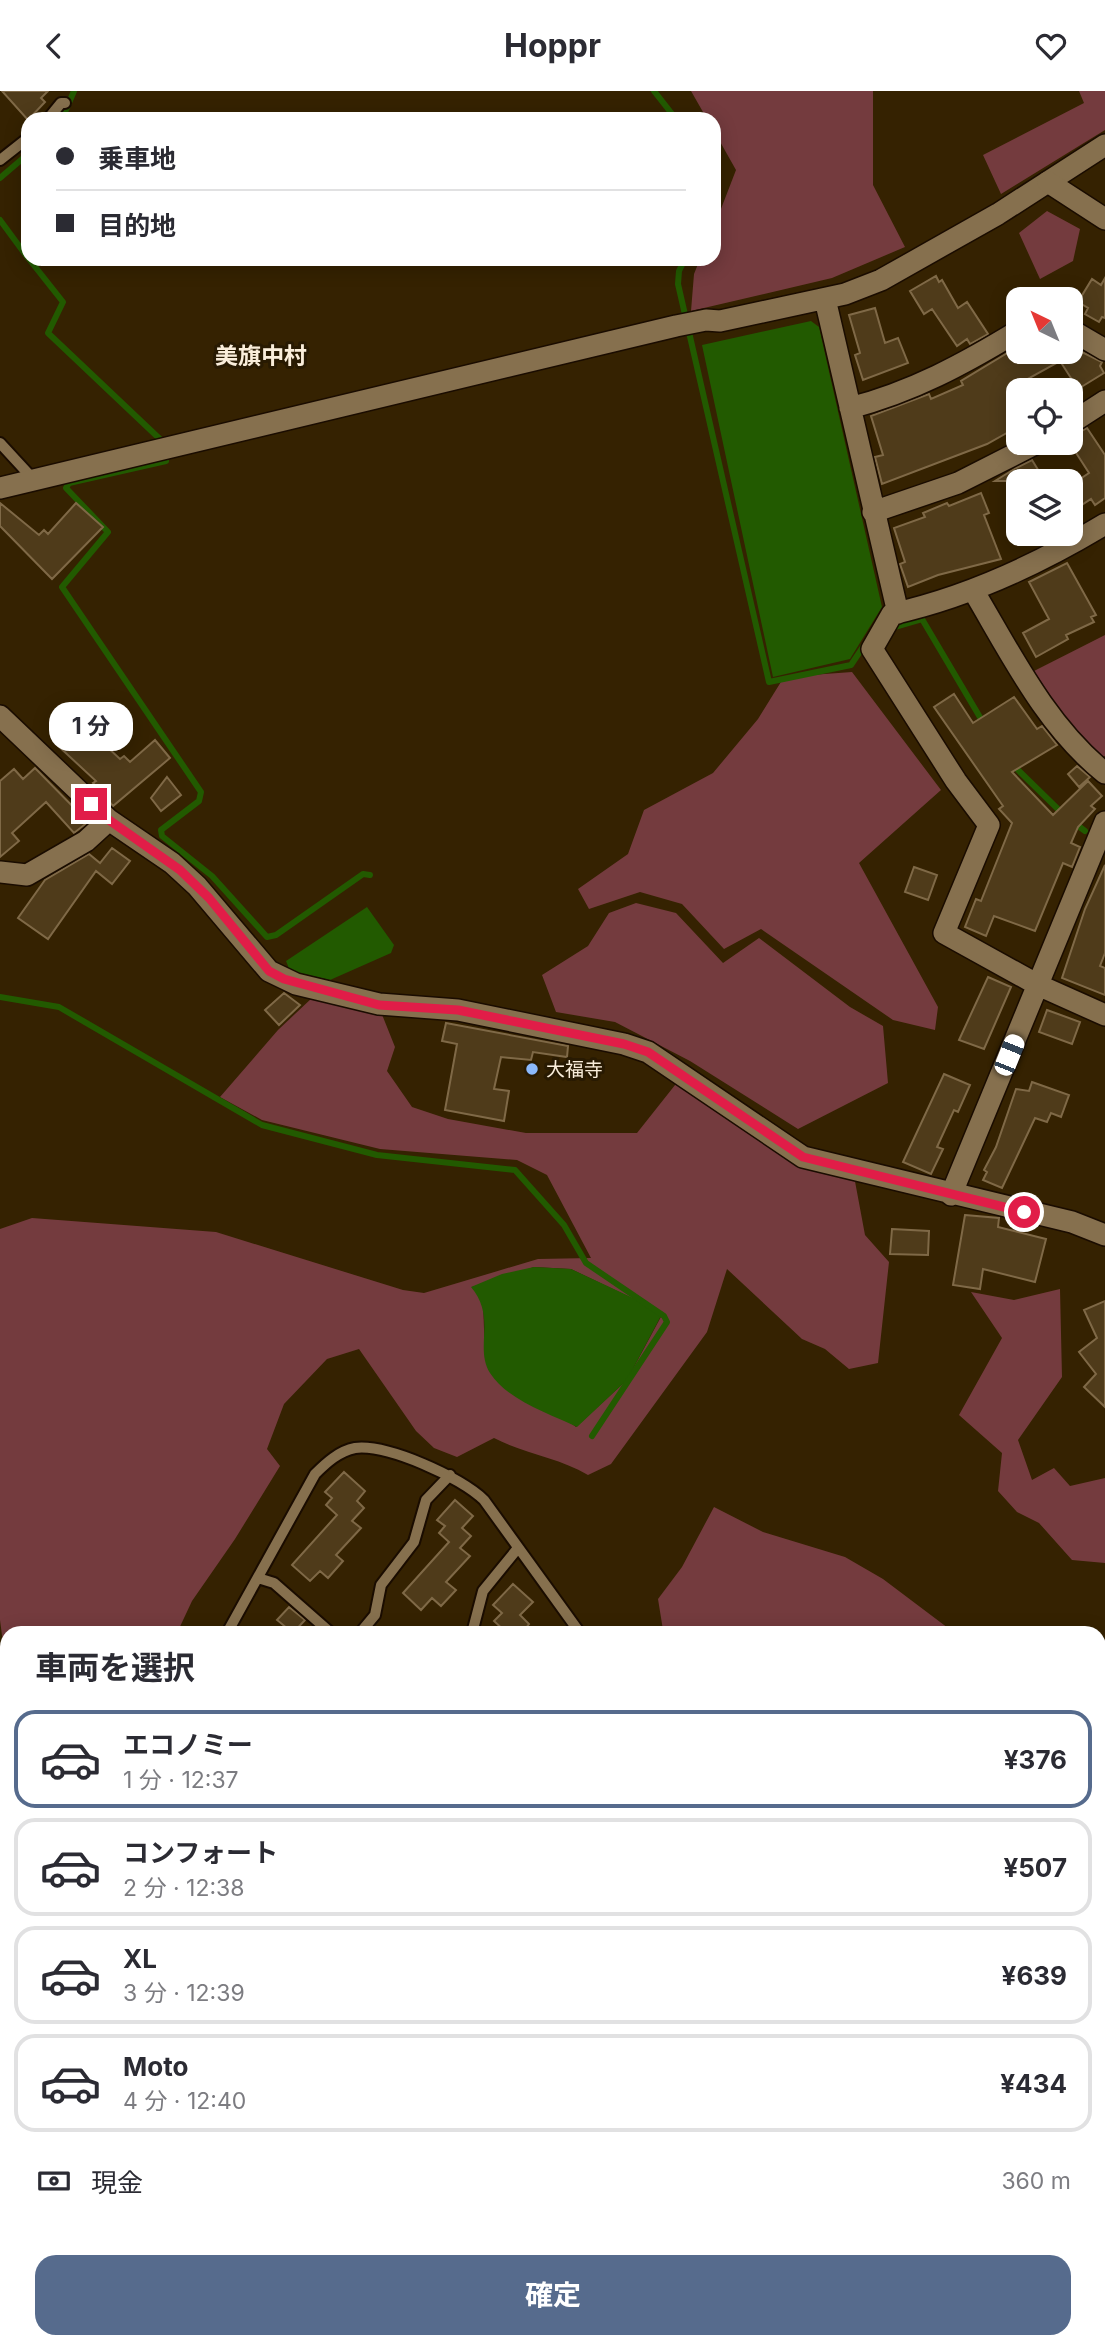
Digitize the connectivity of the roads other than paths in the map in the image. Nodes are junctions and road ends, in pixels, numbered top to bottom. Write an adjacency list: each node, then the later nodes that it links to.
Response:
1 (65, 103): 2 (lane)
2 (54, 112)
3 (21, 144): 5 (lane)
4 (1105, 145): 6 (street)
5 (0, 160)
6 (1048, 182): 7 (street); 8 (street)
7 (1105, 219)
8 (825, 299): 13 (street); 17 (street)
9 (1083, 337): 11 (street)
10 (1006, 338): 13 (street)
11 (1105, 350)
12 (1105, 401): 14 (street)
13 (850, 408): 19 (street)
14 (1083, 415)
15 (0, 443): 17 (lane)
16 (1013, 455): 19 (street)
17 (35, 481): 18 (street)
18 (0, 488)
19 (873, 512): 22 (street)
20 (1105, 524): 21 (street)
21 (973, 590): 22 (street); 24 (street)
22 (895, 614): 28 (street)
23 (0, 716): 25 (street)
24 (1105, 773)
25 (109, 820): 27 (street); 30 (street)
26 (1105, 822): 28 (street)
27 (0, 872)
28 (1038, 985): 29 (street); 30 (street)
29 (1105, 1015)
30 (951, 1195): 31 (street)
31 (1105, 1235)
32 (450, 1475): 33 (lane); 34 (lane); 37 (lane)
33 (518, 1548): 38 (lane); 39 (lane)
34 (258, 1579): 35 (lane); 36 (lane)
35 (231, 1626)
36 (323, 1626)
37 (369, 1626)
38 (474, 1626)
39 (575, 1626)

